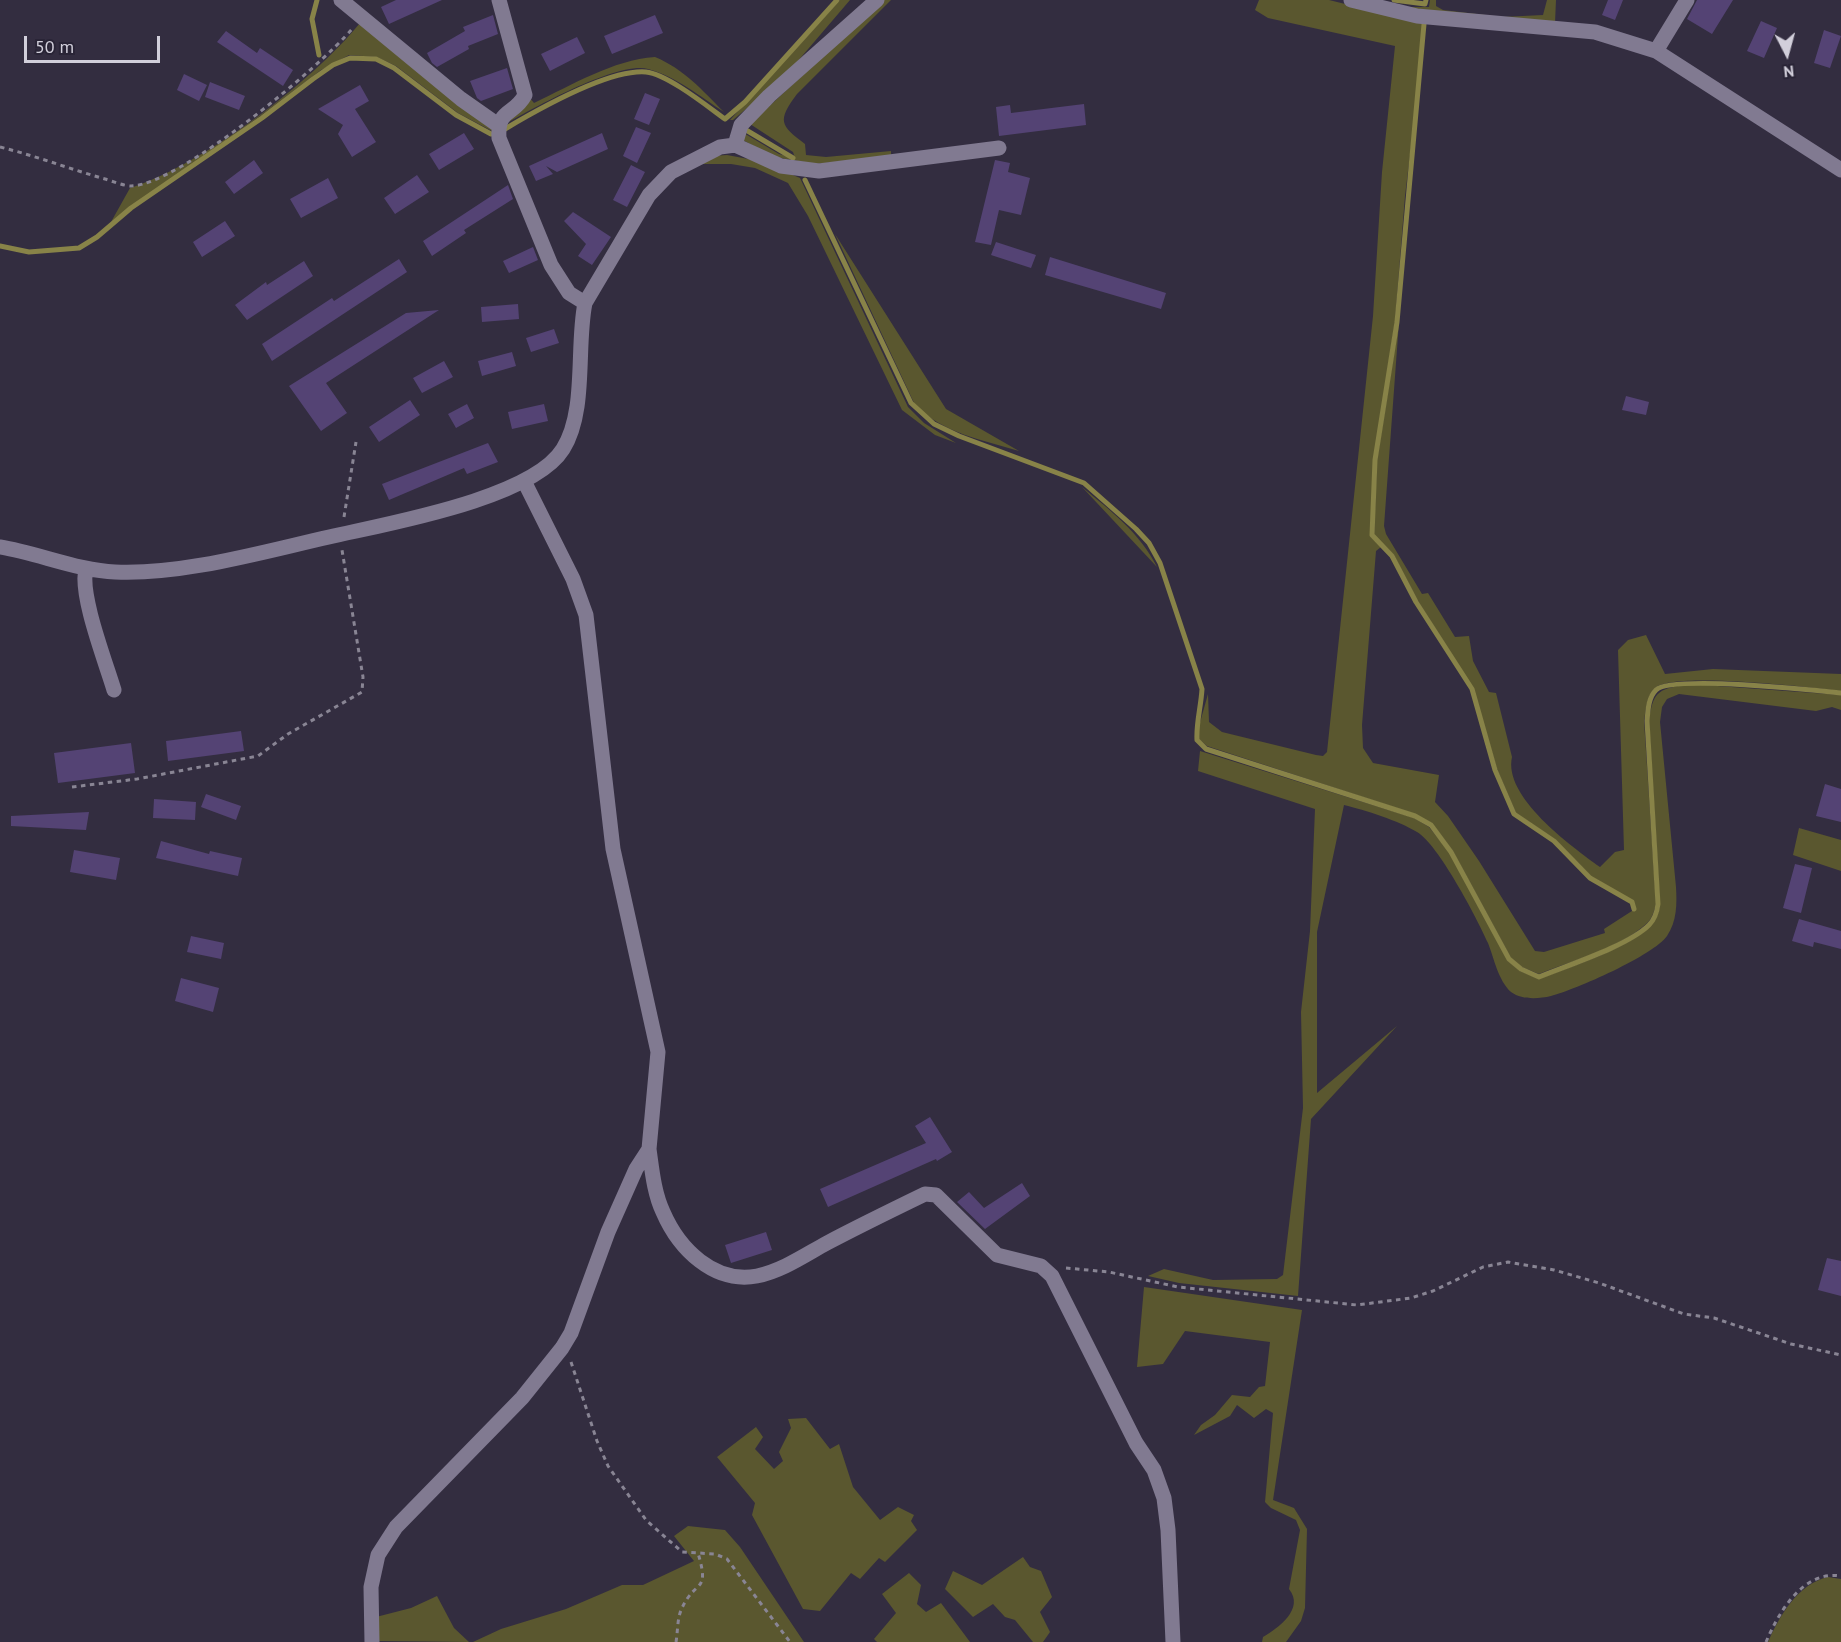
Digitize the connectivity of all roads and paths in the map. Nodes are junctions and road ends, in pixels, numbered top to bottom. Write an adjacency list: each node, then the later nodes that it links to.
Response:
1 (341, 0): 6 (street)
2 (499, 0): 8 (street)
3 (877, 0): 9 (street)
4 (1351, 0): 7 (street)
5 (1687, 0): 7 (street)
6 (361, 19): 8 (street); 10 (path)
7 (1656, 51): 12 (street)
8 (498, 125): 13 (street)
9 (735, 145): 11 (street); 13 (street)
10 (0, 147)
11 (999, 148)
12 (1841, 170)
13 (585, 303): 15 (street)
14 (356, 442): 16 (path)
15 (524, 481): 16 (street); 21 (street)
16 (342, 534): 18 (street); 20 (path)
17 (0, 547): 18 (street)
18 (86, 569): 19 (street)
19 (114, 690)
20 (72, 787)
21 (649, 1149): 22 (street); 23 (street)
22 (1041, 1266): 24 (path); 30 (street)
23 (562, 1348): 25 (path); 27 (street)
24 (1841, 1355)
25 (698, 1553): 28 (path); 29 (path)
26 (1841, 1576): 31 (path)
27 (372, 1642)
28 (676, 1642)
29 (790, 1642)
30 (1173, 1642)
31 (1766, 1642)

